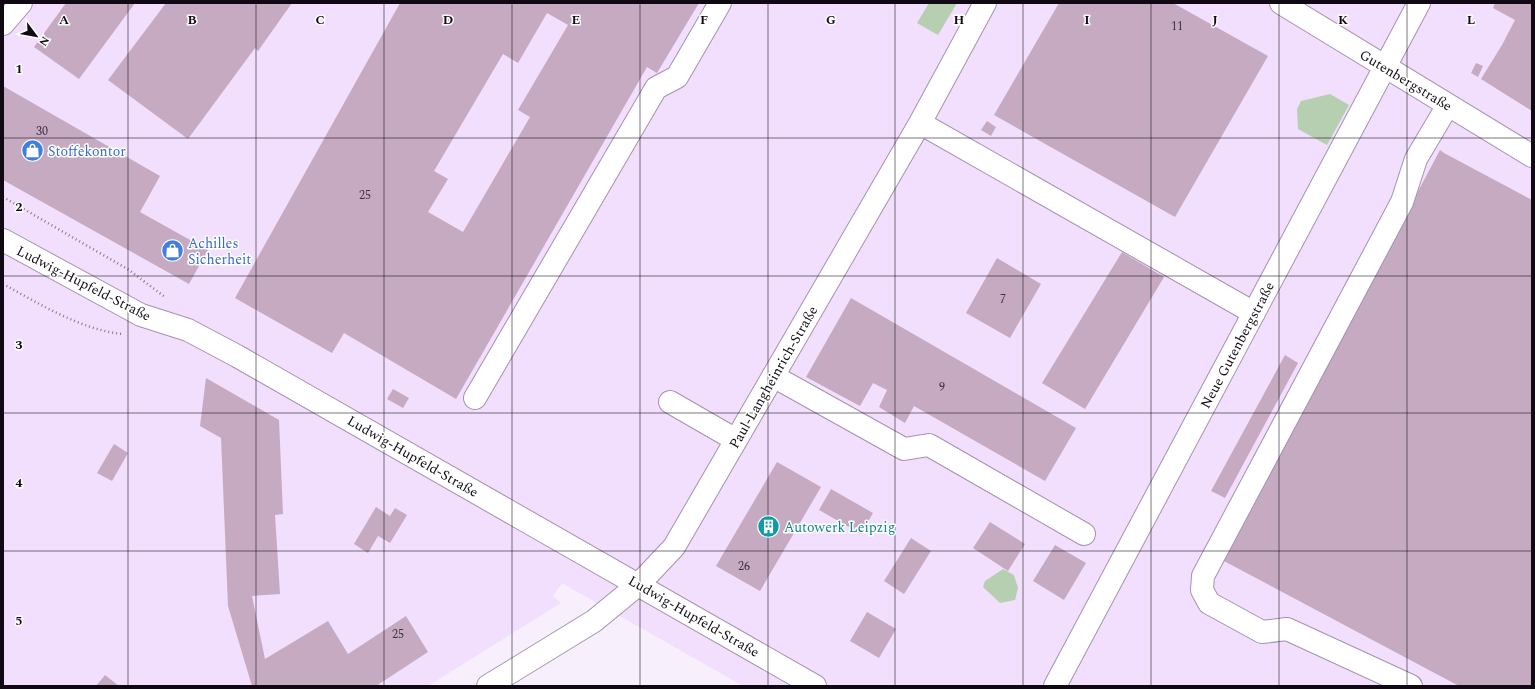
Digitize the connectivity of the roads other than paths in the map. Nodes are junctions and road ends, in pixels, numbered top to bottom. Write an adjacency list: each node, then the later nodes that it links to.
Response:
1 (21, 3): 6 (main road)
2 (720, 3): 14 (main road)
3 (985, 3): 9 (main road, Paul-Langheinrich-Straße)
4 (1281, 3): 7 (main road, Gutenbergstraße)
5 (1419, 3): 7 (main road, Neue Gutenbergstraße)
6 (3, 24)
7 (1386, 67): 8 (main road, Gutenbergstraße); 12 (main road, Neue Gutenbergstraße)
8 (1448, 105): 10 (main road, Gutenbergstraße); 22 (main road)
9 (920, 123): 12 (main road); 13 (main road, Paul-Langheinrich-Straße)
10 (1532, 156)
11 (3, 240): 18 (main road, Ludwig-Hupfeld-Straße)
12 (1254, 314): 21 (main road, Neue Gutenbergstraße)
13 (773, 376): 16 (main road, Paul-Langheinrich-Straße); 17 (main road)
14 (475, 398)
15 (670, 402): 16 (main road)
16 (736, 440): 18 (main road, Paul-Langheinrich-Straße)
17 (1084, 534)
18 (639, 584): 19 (main road, Paul-Langheinrich-Straße); 20 (main road, Ludwig-Hupfeld-Straße)
19 (488, 686)
20 (816, 686)
21 (1054, 686)
22 (1411, 686)

